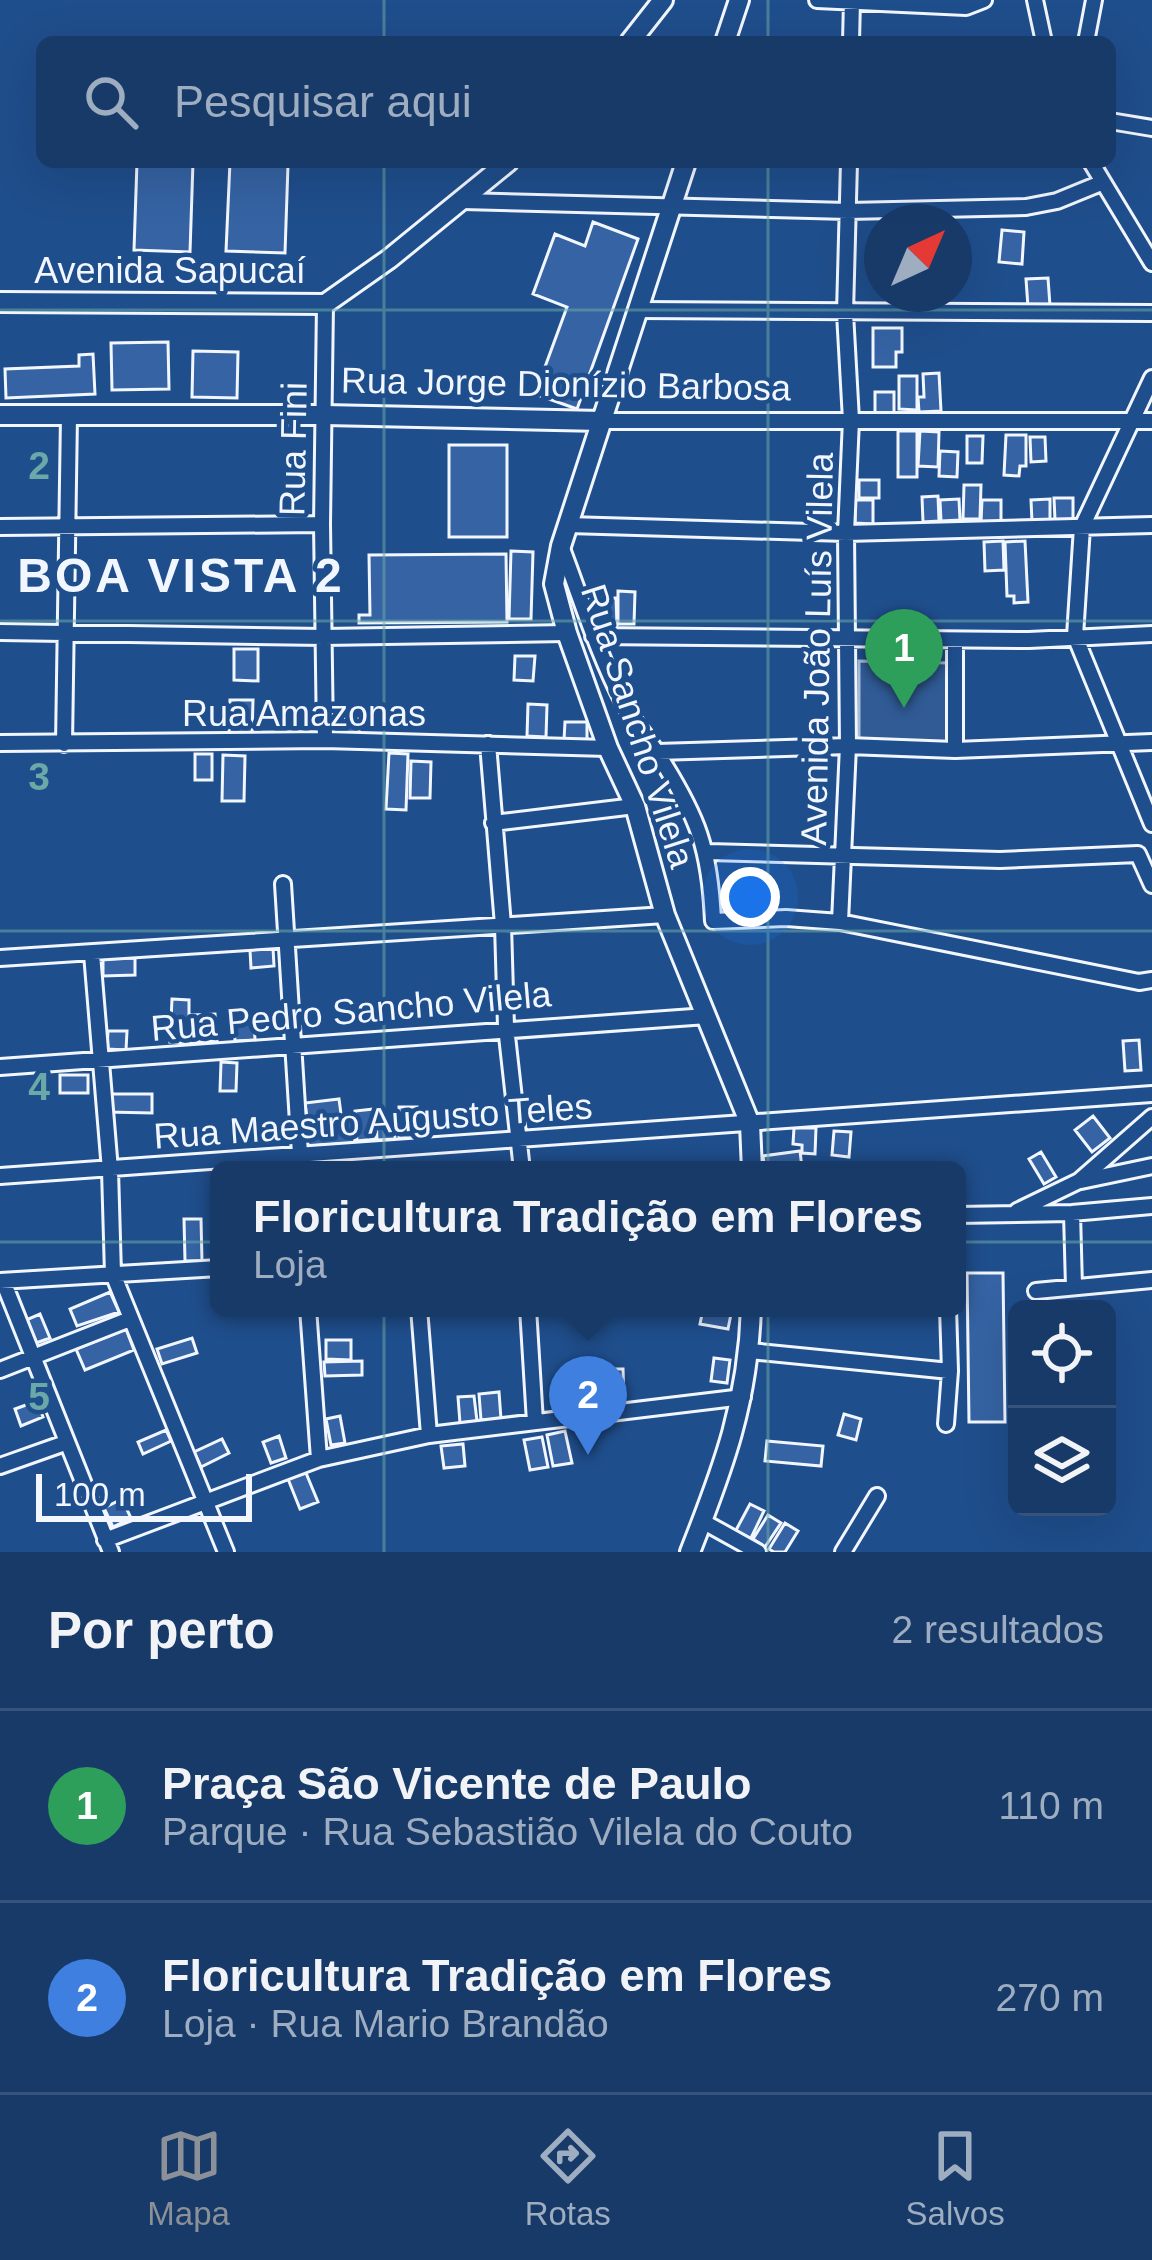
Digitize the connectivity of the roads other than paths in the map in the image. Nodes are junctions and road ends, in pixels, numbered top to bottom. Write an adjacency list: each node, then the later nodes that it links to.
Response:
1 (662, 0): 8 (main road)
2 (739, 0): 9 (main road)
3 (818, 0): 7 (street)
4 (984, 0): 7 (street)
5 (1036, 0): 11 (street)
6 (1094, 0): 12 (street)
7 (852, 2): 10 (street)
8 (635, 36)
9 (727, 36)
10 (851, 36)
11 (1043, 36)
12 (1087, 36)
13 (1116, 122): 14 (street)
14 (1152, 128)
15 (501, 168): 20 (main road, Avenida Sapucaí)
16 (684, 168): 21 (main road, Rua Sancho Vilela)
17 (849, 168): 22 (street, Avenida João Luís Vilela)
18 (1093, 168): 19 (street)
19 (1101, 182): 22 (street); 23 (street)
20 (463, 201): 21 (street); 25 (main road, Avenida Sapucaí)
21 (671, 206): 22 (street); 26 (main road, Rua Sancho Vilela)
22 (848, 211): 27 (street, Avenida João Luís Vilela)
23 (1152, 263)
24 (0, 302): 25 (main road, Avenida Sapucaí)
25 (325, 304): 31 (street, Rua Fini)
26 (637, 310): 27 (street); 34 (main road, Rua Sancho Vilela)
27 (845, 313): 28 (street); 33 (street, Avenida João Luís Vilela)
28 (1152, 313)
29 (1152, 378): 35 (street)
30 (0, 415): 32 (main road, Rua Jorge Dionízio Barbosa)
31 (325, 415): 32 (main road, Rua Jorge Dionízio Barbosa); 34 (main road, Rua Jorge Dionízio Barbosa); 37 (street, Rua Fini)
32 (69, 416): 42 (street)
33 (851, 420): 34 (street, Rua Jorge Dionízio Barbosa); 35 (street, Rua Jorge Dionízio Barbosa); 43 (street, Avenida João Luís Vilela)
34 (602, 421): 38 (main road, Rua Sancho Vilela)
35 (1132, 421): 36 (street, Rua Jorge Dionízio Barbosa); 41 (street)
36 (1152, 421)
37 (322, 524): 42 (street); 51 (street, Rua Fini)
38 (568, 525): 43 (street); 44 (main road, Rua Sancho Vilela)
39 (1152, 525): 41 (street)
40 (0, 527): 42 (street)
41 (1082, 527): 43 (street); 50 (street)
42 (68, 529): 46 (street)
43 (846, 533): 52 (street, Avenida João Luís Vilela)
44 (561, 546): 47 (main road, Rua Sancho Vilela); 49 (street)
45 (0, 632): 46 (street)
46 (64, 633): 51 (street); 58 (street)
47 (567, 633): 51 (street); 61 (main road, Rua Sancho Vilela)
48 (1152, 634): 50 (street)
49 (593, 635): 52 (street); 63 (street)
50 (1075, 636): 53 (street); 55 (street)
51 (324, 637): 54 (street, Rua Fini)
52 (847, 638): 53 (street); 60 (street, Avenida João Luís Vilela)
53 (955, 640): 62 (street)
54 (325, 740): 58 (street, Rua Amazonas); 59 (street, Rua Amazonas)
55 (1116, 742): 56 (street); 62 (street); 66 (street)
56 (1152, 742)
57 (0, 743): 58 (street, Rua Amazonas)
58 (64, 743)
59 (488, 744): 61 (street, Rua Amazonas); 65 (street)
60 (848, 746): 62 (street); 63 (street); 70 (street, Avenida João Luís Vilela)
61 (608, 748): 64 (main road, Rua Sancho Vilela)
62 (955, 750)
63 (657, 752): 68 (street)
64 (635, 806): 65 (street); 73 (main road, Rua Sancho Vilela)
65 (493, 823): 75 (street)
66 (1152, 824)
67 (1152, 842): 69 (street)
68 (708, 852): 70 (street); 74 (street)
69 (1138, 854): 70 (street); 72 (street)
70 (843, 858): 74 (street, Avenida João Luís Vilela)
71 (284, 884): 76 (street)
72 (1152, 885)
73 (664, 915): 75 (street); 80 (main road, Rua Sancho Vilela)
74 (840, 922): 79 (street)
75 (503, 925): 76 (street); 81 (street)
76 (285, 938): 77 (street); 82 (street)
77 (92, 954): 78 (street); 83 (street)
78 (0, 958)
79 (1152, 980)
80 (707, 1016): 81 (street, Rua Pedro Sancho Vilela); 87 (main road, Rua Sancho Vilela)
81 (506, 1027): 82 (street, Rua Pedro Sancho Vilela); 88 (street)
82 (293, 1043): 83 (street, Rua Pedro Sancho Vilela); 89 (street)
83 (101, 1062): 84 (street, Rua Pedro Sancho Vilela); 95 (street)
84 (0, 1067)
85 (1152, 1094): 87 (street, Rua Maestro Augusto Teles)
86 (1152, 1118): 97 (street)
87 (750, 1124): 88 (street, Rua Maestro Augusto Teles); 92 (main road, Rua Sancho Vilela)
88 (521, 1139): 90 (street, Rua Maestro Augusto Teles); 91 (street)
89 (301, 1161)
90 (319, 1161)
91 (522, 1161)
92 (752, 1161)
93 (210, 1166): 95 (street, Rua Maestro Augusto Teles)
94 (1152, 1166): 97 (street)
95 (110, 1170): 96 (street, Rua Maestro Augusto Teles); 103 (street)
96 (0, 1176)
97 (1079, 1181): 101 (street)
98 (1152, 1206): 99 (street)
99 (1072, 1213): 101 (street); 106 (street)
100 (966, 1215): 101 (street)
101 (1007, 1216)
102 (210, 1269): 103 (street)
103 (113, 1274): 105 (street); 113 (street)
104 (1152, 1280): 106 (street)
105 (2, 1281): 115 (street)
106 (1074, 1287): 107 (street)
107 (1036, 1291)
108 (309, 1317): 123 (street)
109 (420, 1317): 121 (street)
110 (529, 1317): 119 (street)
111 (752, 1317): 114 (main road)
112 (948, 1317): 117 (street)
113 (130, 1319): 115 (street); 126 (street)
114 (750, 1351): 117 (street); 118 (main road)
115 (32, 1358): 116 (street); 122 (street)
116 (0, 1370)
117 (950, 1371): 120 (street)
118 (743, 1397): 119 (street); 127 (main road)
119 (535, 1422): 121 (street)
120 (946, 1424)
121 (429, 1435): 123 (street)
122 (65, 1443): 124 (street); 128 (street)
123 (319, 1459): 126 (street)
124 (0, 1466)
125 (878, 1496): 132 (street)
126 (205, 1501): 128 (street); 129 (street)
127 (702, 1522): 130 (main road); 131 (street)
128 (108, 1546)
129 (226, 1552)
130 (690, 1552)
131 (758, 1552)
132 (843, 1552)

